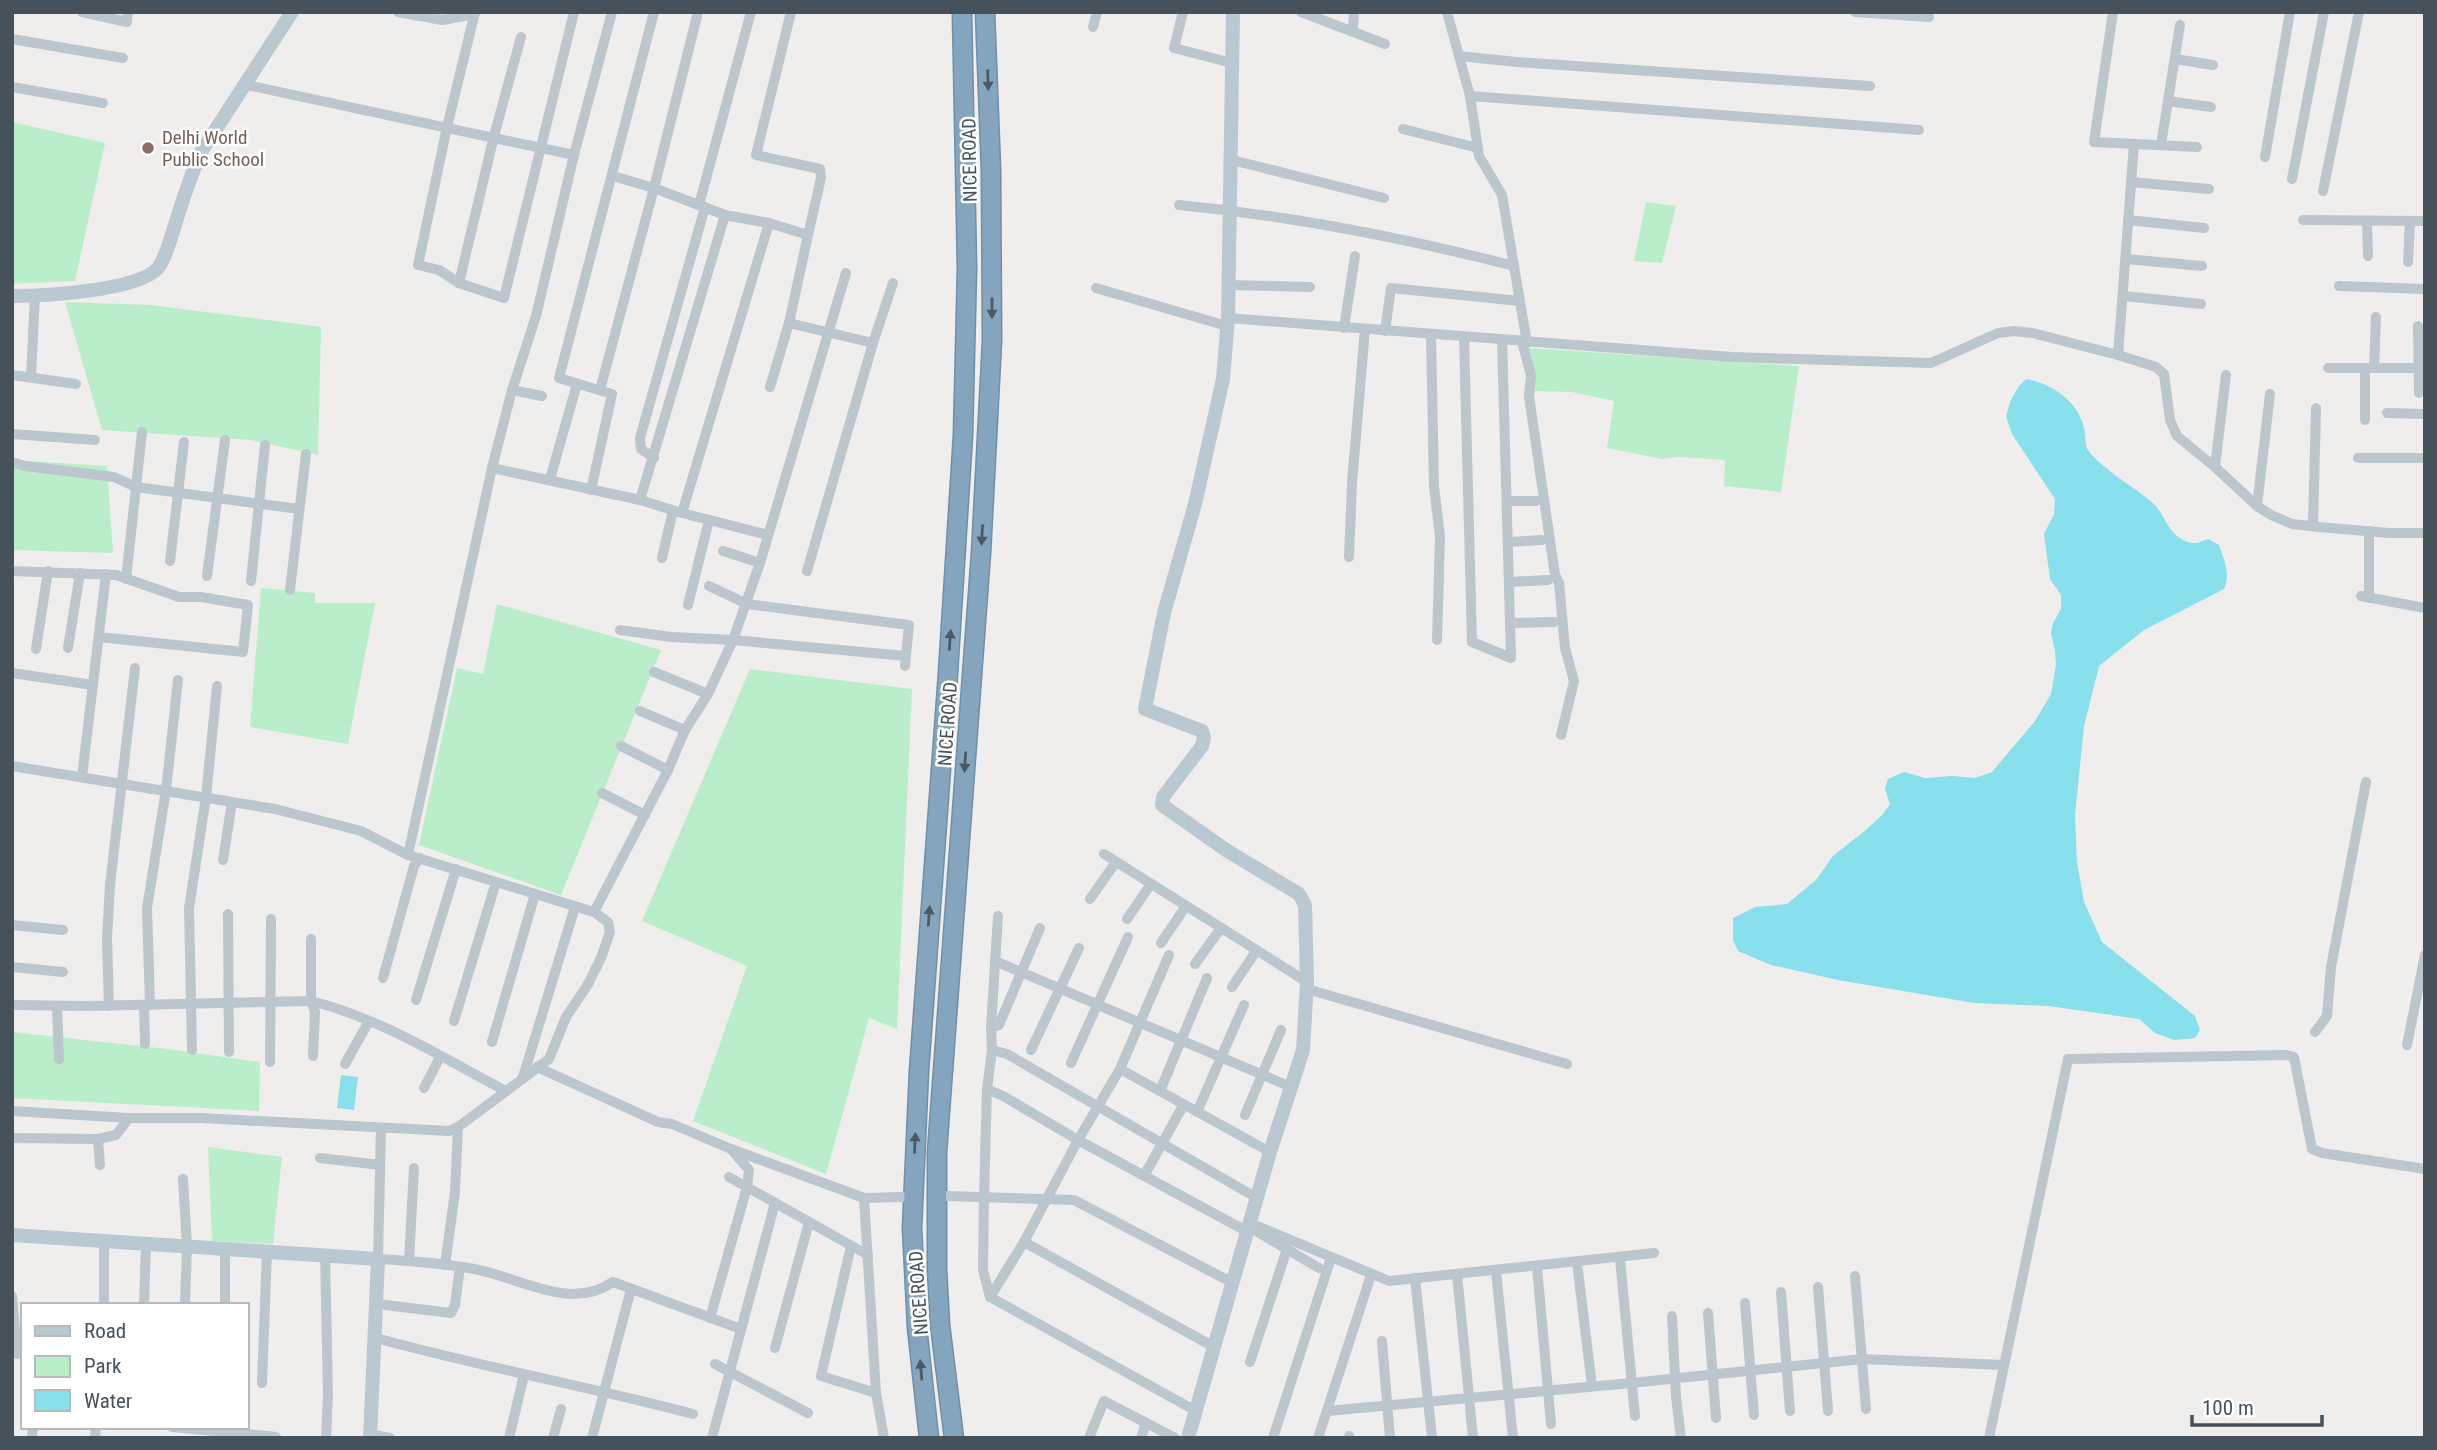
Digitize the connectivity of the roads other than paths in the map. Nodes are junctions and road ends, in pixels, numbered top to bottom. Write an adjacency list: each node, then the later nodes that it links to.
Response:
1 (128, 12): 23 (street)
2 (292, 12): 37 (street)
3 (398, 12): 24 (street)
4 (574, 12): 50 (street)
5 (612, 12): 53 (street)
6 (654, 12): 56 (street)
7 (698, 12): 59 (street)
8 (751, 12): 64 (street)
9 (791, 12): 74 (street)
10 (962, 12): 410 (highway, NICE ROAD, one-way to 10)
11 (985, 12): 411 (highway, NICE ROAD, one-way to 411)
12 (1097, 12): 27 (street)
13 (1183, 12): 35 (street)
14 (1233, 12): 35 (street)
15 (1301, 12): 28 (street)
16 (1353, 12): 28 (street)
17 (1447, 12): 32 (street)
18 (1854, 12): 25 (street)
19 (2113, 12): 48 (street)
20 (2290, 12): 54 (street)
21 (2323, 12): 57 (street)
22 (2359, 12): 61 (street)
23 (86, 13)
24 (475, 13): 44 (street)
25 (1929, 17)
26 (2180, 25): 34 (street)
27 (1093, 27)
28 (1353, 31): 31 (street)
29 (521, 37): 47 (street)
30 (12, 39): 33 (street)
31 (1385, 44)
32 (1459, 55): 38 (street); 40 (street)
33 (122, 58)
34 (2175, 59): 36 (street); 41 (street)
35 (1232, 63): 55 (street)
36 (2213, 65)
37 (247, 85): 44 (street); 90 (street)
38 (1870, 86)
39 (12, 87): 42 (street)
40 (1469, 96): 46 (street); 52 (street)
41 (2168, 101): 43 (street); 49 (street)
42 (103, 103)
43 (2211, 107)
44 (447, 127): 47 (street); 82 (street)
45 (1403, 129): 52 (street)
46 (1919, 130)
47 (494, 136): 50 (street); 82 (street)
48 (2134, 144): 49 (street); 58 (street)
49 (2161, 145): 51 (street)
50 (540, 147): 53 (street); 82 (street)
51 (2197, 147)
52 (1478, 148): 79 (street)
53 (574, 155): 117 (street)
54 (2265, 157)
55 (1232, 160): 62 (street); 65 (street)
56 (612, 176): 59 (street); 115 (street)
57 (2292, 179)
58 (2131, 182): 60 (street); 67 (street)
59 (654, 188): 64 (street); 118 (street)
60 (2209, 189)
61 (2323, 191)
62 (1384, 198)
63 (1179, 205): 65 (street)
64 (702, 206): 66 (street); 134 (street)
65 (1229, 210): 79 (street); 84 (street)
66 (725, 215): 72 (street); 134 (street)
67 (2128, 220): 73 (street); 77 (street)
68 (2302, 220): 69 (street)
69 (2367, 221): 70 (street); 76 (street)
70 (2410, 221): 71 (street); 78 (street)
71 (2425, 221)
72 (769, 223): 74 (street); 150 (street)
73 (2204, 228)
74 (808, 235): 96 (street)
75 (1355, 256): 98 (street)
76 (2368, 256)
77 (2126, 259): 80 (street); 91 (street)
78 (2408, 262)
79 (1514, 265): 92 (street)
80 (2202, 266)
81 (846, 273): 101 (street)
82 (459, 283)
83 (893, 283): 106 (street)
84 (1227, 285): 86 (street); 95 (street)
85 (2339, 286): 88 (street)
86 (1310, 287)
87 (1096, 288): 95 (street)
88 (2425, 289)
89 (12, 296): 90 (street)
90 (35, 296): 113 (street)
91 (2124, 296): 93 (street); 107 (street)
92 (1520, 301): 100 (street); 105 (street)
93 (2201, 304)
94 (2376, 317): 109 (street)
95 (1228, 322): 98 (street); 242 (street)
96 (789, 323): 101 (street); 116 (street)
97 (2418, 326): 110 (street)
98 (1344, 328): 99 (street)
99 (1365, 329): 100 (street); 159 (street)
100 (1385, 331): 102 (street)
101 (828, 332): 106 (street); 155 (street)
102 (1430, 334): 103 (street); 183 (street)
103 (1464, 337): 104 (street); 179 (street)
104 (1502, 340): 105 (street); 145 (street)
105 (1524, 342): 107 (street); 195 (street)
106 (873, 343): 165 (street)
107 (2118, 355): 137 (street)
108 (2329, 368): 109 (street)
109 (2370, 368): 110 (street); 125 (street)
110 (2422, 368): 119 (street)
111 (12, 374): 113 (street)
112 (2225, 375): 137 (street)
113 (30, 377): 114 (street)
114 (76, 384)
115 (577, 384): 118 (street); 139 (street)
116 (770, 387)
117 (512, 390): 121 (street); 138 (street)
118 (600, 390): 141 (street)
119 (2419, 393)
120 (2270, 394): 148 (street)
121 (542, 396)
122 (2316, 408): 152 (street)
123 (2387, 413): 124 (street)
124 (2425, 414)
125 (2365, 420)
126 (142, 432): 140 (street)
127 (12, 434): 128 (street)
128 (95, 440)
129 (225, 440): 143 (street)
130 (184, 442): 142 (street)
131 (265, 445): 147 (street)
132 (306, 454): 149 (street)
133 (2425, 457): 135 (street)
134 (654, 458): 144 (street)
135 (2358, 458)
136 (12, 462): 140 (street)
137 (2215, 467): 148 (street)
138 (492, 468): 139 (street); 208 (street)
139 (550, 480): 141 (street)
140 (136, 487): 142 (street); 169 (street)
141 (591, 490): 144 (street)
142 (179, 492): 143 (street); 161 (street)
143 (217, 497): 147 (street); 168 (street)
144 (640, 500): 150 (street)
145 (1507, 501): 146 (street); 157 (street)
146 (1536, 501)
147 (257, 503): 149 (street); 171 (street)
148 (2257, 506): 152 (street)
149 (299, 509): 174 (street)
150 (677, 512): 151 (street); 160 (street)
151 (709, 520): 155 (street); 176 (street)
152 (2313, 526): 153 (street)
153 (2369, 531): 154 (street); 177 (street)
154 (2425, 533)
155 (768, 535): 162 (street)
156 (1542, 540): 157 (street)
157 (1508, 542): 172 (street)
158 (723, 551): 162 (street)
159 (1349, 557)
160 (662, 558)
161 (170, 561)
162 (760, 563): 175 (street)
163 (12, 571): 164 (street)
164 (48, 571): 166 (street); 185 (street)
165 (807, 571)
166 (80, 573): 167 (street); 184 (street)
167 (106, 574): 169 (street); 181 (street)
168 (207, 576)
169 (126, 579): 181 (street)
170 (1548, 580): 172 (street)
171 (251, 581)
172 (1509, 582): 179 (street)
173 (709, 586): 175 (street)
174 (289, 590)
175 (747, 604): 182 (street); 182 (street)
176 (688, 605)
177 (2425, 608)
178 (1554, 622): 179 (street)
179 (1510, 623)
180 (620, 630): 182 (street)
181 (100, 637): 190 (street)
182 (733, 640): 192 (street)
183 (1437, 640)
184 (68, 648)
185 (36, 649)
186 (135, 668): 201 (street)
187 (654, 672): 192 (street)
188 (12, 673): 190 (street)
189 (178, 680): 202 (street)
190 (93, 685): 199 (street)
191 (217, 686): 204 (street)
192 (708, 694): 194 (street)
193 (640, 711): 194 (street)
194 (685, 730): 198 (street)
195 (1560, 734)
196 (621, 746): 198 (street)
197 (12, 766): 199 (street)
198 (668, 770): 206 (street)
199 (82, 777): 201 (street)
200 (2366, 782): 261 (street)
201 (121, 783): 202 (street); 255 (street)
202 (166, 790): 204 (street); 252 (street)
203 (602, 793): 206 (street)
204 (206, 797): 205 (street); 249 (street)
205 (232, 802): 208 (street); 210 (street)
206 (645, 815): 219 (street)
207 (1104, 854): 211 (street)
208 (408, 855): 209 (street)
209 (420, 858): 212 (street); 240 (street)
210 (223, 860)
211 (1116, 862): 214 (street); 216 (street)
212 (456, 869): 213 (street); 245 (street)
213 (496, 882): 215 (street); 257 (street)
214 (1151, 884): 217 (street); 223 (street)
215 (535, 894): 218 (street); 263 (street)
216 (1090, 899)
217 (1186, 906): 226 (street); 230 (street)
218 (575, 907): 219 (street); 281 (street)
219 (594, 912): 278 (street)
220 (228, 914): 248 (street)
221 (998, 916): 235 (street)
222 (271, 919): 247 (street)
223 (1127, 919)
224 (12, 925): 227 (street)
225 (1041, 928): 239 (street)
226 (1221, 928): 232 (street); 236 (street)
227 (63, 930)
228 (1128, 937): 250 (street)
229 (311, 939): 246 (street)
230 (1161, 943)
231 (1079, 948): 243 (street)
232 (1257, 950): 242 (street); 244 (street)
233 (1169, 955): 258 (street)
234 (2425, 955): 265 (street)
235 (995, 961): 239 (street); 259 (street)
236 (1195, 964)
237 (12, 967): 238 (street)
238 (63, 972)
239 (1021, 972): 243 (street); 259 (street)
240 (383, 978)
241 (1207, 978): 262 (street)
242 (1307, 985): 277 (street); 282 (street)
243 (1059, 987): 250 (street); 268 (street)
244 (1232, 987)
245 (416, 1000)
246 (311, 1001): 247 (street); 256 (street); 270 (street)
247 (269, 1002): 248 (street); 274 (street)
248 (230, 1003): 249 (street); 269 (street)
249 (190, 1004): 252 (street); 266 (street)
250 (1100, 1004): 258 (street); 275 (street)
251 (12, 1005): 254 (street)
252 (147, 1005): 255 (street); 264 (street)
253 (1244, 1005): 272 (street)
254 (57, 1006): 255 (street); 273 (street)
255 (109, 1006)
256 (369, 1021): 271 (street); 276 (street)
257 (454, 1021)
258 (1140, 1023): 262 (street); 279 (street)
259 (991, 1028): 267 (street)
260 (1281, 1030): 280 (street)
261 (2315, 1032)
262 (1181, 1040): 272 (street); 286 (street)
263 (492, 1042)
264 (145, 1044)
265 (2407, 1045)
266 (192, 1050)
267 (992, 1050): 284 (street); 288 (street)
268 (1031, 1050)
269 (229, 1052)
270 (313, 1055)
271 (440, 1057): 283 (street); 285 (street)
272 (1221, 1057): 280 (street); 290 (street)
273 (59, 1059)
274 (270, 1062)
275 (1071, 1063)
276 (345, 1064)
277 (1567, 1064)
278 (537, 1067): 281 (street); 299 (street)
279 (1120, 1069): 286 (street); 288 (street)
280 (1262, 1076): 282 (street); 291 (street)
281 (522, 1079): 285 (street)
282 (1291, 1087): 300 (street)
283 (424, 1088)
284 (987, 1089): 297 (street); 312 (street)
285 (506, 1091): 293 (street)
286 (1160, 1091): 287 (street)
287 (1184, 1104): 290 (street); 298 (street)
288 (1098, 1107): 297 (street); 298 (street)
289 (12, 1111): 292 (street)
290 (1197, 1112): 300 (street)
291 (1245, 1115)
292 (129, 1118): 294 (street); 296 (street)
293 (458, 1127): 294 (street); 336 (street)
294 (381, 1128): 303 (street)
295 (12, 1138): 296 (street)
296 (98, 1139): 302 (street)
297 (1078, 1140): 306 (street); 314 (street)
298 (1163, 1143): 306 (street); 315 (street)
299 (731, 1149): 309 (street); 313 (street)
300 (1270, 1152): 315 (street)
301 (320, 1158): 303 (street)
302 (100, 1165)
303 (380, 1165): 332 (street)
304 (414, 1168): 334 (street)
305 (2425, 1169): 370 (street)
306 (1144, 1176): 318 (street)
307 (729, 1177): 309 (street)
308 (183, 1179): 323 (street)
309 (747, 1187): 316 (street); 359 (street)
310 (903, 1196): 313 (street)
311 (948, 1196): 312 (street)
312 (984, 1197): 314 (street); 350 (street)
313 (864, 1198): 330 (street)
314 (1048, 1198): 321 (street); 345 (street)
315 (1257, 1198): 318 (street)
316 (775, 1203): 317 (street); 360 (street)
317 (809, 1222): 324 (street); 364 (street)
318 (1249, 1227): 326 (street); 331 (street); 345 (street)
319 (12, 1235): 320 (street)
320 (104, 1242): 322 (street); 351 (street)
321 (1024, 1242): 350 (street); 363 (street)
322 (146, 1245): 323 (street); 352 (street)
323 (187, 1246): 325 (street); 353 (street)
324 (851, 1246): 330 (street); 382 (street)
325 (225, 1248): 327 (street); 354 (street)
326 (1287, 1249): 339 (street); 367 (street)
327 (267, 1251): 328 (street); 377 (street)
328 (325, 1254): 332 (street); 404 (street)
329 (1654, 1254): 333 (street)
330 (868, 1255): 382 (street)
331 (1331, 1258): 341 (street); 416 (street)
332 (378, 1259): 334 (street); 356 (street)
333 (1620, 1259): 335 (street); 378 (street)
334 (409, 1261): 336 (street)
335 (1577, 1263): 338 (street); 379 (street)
336 (446, 1265): 337 (street)
337 (460, 1267): 347 (street); 356 (street)
338 (1536, 1267): 340 (street); 380 (street)
339 (1319, 1268)
340 (1496, 1271): 342 (street); 383 (street)
341 (1371, 1275): 344 (street); 390 (street)
342 (1457, 1275): 344 (street); 384 (street)
343 (1855, 1276): 366 (street)
344 (1415, 1279): 385 (street)
345 (1233, 1283): 363 (street)
346 (1818, 1287): 368 (street)
347 (631, 1289): 359 (street); 381 (street)
348 (1781, 1292): 371 (street)
349 (12, 1296): 365 (street)
350 (990, 1297): 389 (street)
351 (104, 1303)
352 (144, 1303)
353 (185, 1303)
354 (225, 1303)
355 (1745, 1303): 372 (street)
356 (377, 1304): 361 (street)
357 (1708, 1313): 375 (street)
358 (1672, 1316): 376 (street)
359 (709, 1318): 360 (street)
360 (740, 1329): 373 (street)
361 (376, 1338): 374 (street); 401 (street)
362 (1382, 1341): 386 (street)
363 (1214, 1347): 389 (street)
364 (775, 1348)
365 (17, 1355)
366 (1862, 1359): 368 (street); 370 (street); 388 (street)
367 (1250, 1362)
368 (1824, 1363): 371 (street); 392 (street)
369 (715, 1364): 373 (street)
370 (2003, 1365): 423 (street)
371 (1786, 1367): 372 (street); 391 (street)
372 (1750, 1371): 375 (street); 395 (street)
373 (729, 1372): 393 (street); 408 (street)
374 (524, 1375): 381 (street); 406 (street)
375 (1713, 1375): 376 (street); 397 (street)
376 (1676, 1379): 378 (street); 422 (street)
377 (262, 1383)
378 (1632, 1383): 379 (street); 396 (street)
379 (1591, 1386): 380 (street)
380 (1549, 1389): 383 (street); 399 (street)
381 (604, 1391): 394 (street); 403 (street)
382 (876, 1393): 409 (street)
383 (1509, 1394): 384 (street); 421 (street)
384 (1469, 1398): 385 (street); 420 (street)
385 (1429, 1401): 386 (street); 419 (street)
386 (1387, 1405): 390 (street); 418 (street)
387 (561, 1409): 407 (street)
388 (1866, 1409)
389 (1196, 1411): 415 (street)
390 (1327, 1411): 417 (street)
391 (1790, 1411)
392 (1828, 1411)
393 (808, 1413)
394 (693, 1414)
395 (1754, 1415)
396 (1635, 1416)
397 (1716, 1418)
398 (1146, 1423): 412 (street); 413 (street); 414 (street)
399 (1551, 1424)
400 (193, 1429): 402 (street)
401 (370, 1436): 405 (street)
402 (276, 1437)
403 (596, 1437)
404 (326, 1438)
405 (390, 1438)
406 (509, 1438)
407 (553, 1438)
408 (712, 1438)
409 (884, 1438)
410 (929, 1438)
411 (954, 1438)
412 (1089, 1438)
413 (1141, 1438)
414 (1175, 1438)
415 (1188, 1438)
416 (1273, 1438)
417 (1318, 1438)
418 (1390, 1438)
419 (1432, 1438)
420 (1473, 1438)
421 (1513, 1438)
422 (1681, 1438)
423 (1989, 1438)

